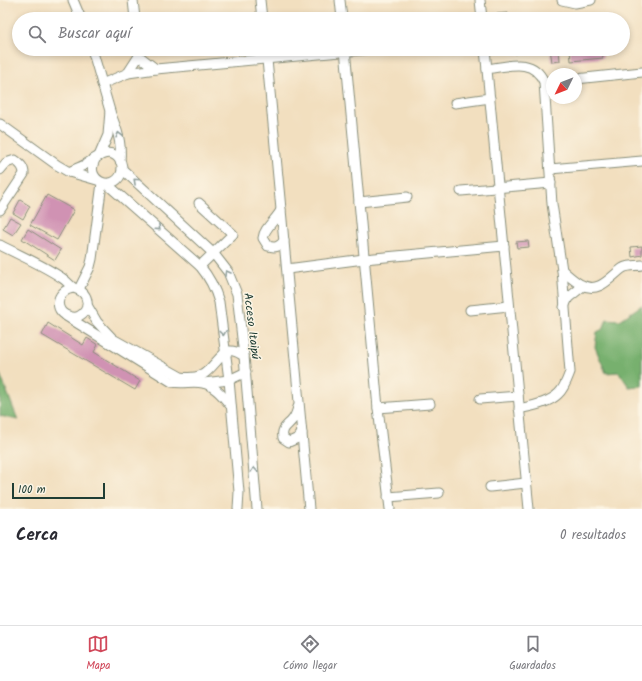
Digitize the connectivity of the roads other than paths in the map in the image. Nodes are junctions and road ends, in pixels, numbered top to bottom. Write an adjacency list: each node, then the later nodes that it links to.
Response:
1 (72, 0): 8 (street)
2 (133, 0): 9 (street)
3 (260, 0): 10 (street)
4 (340, 0): 11 (street)
5 (480, 0): 12 (street)
6 (562, 0): 7 (street)
7 (591, 0)
8 (78, 12)
9 (134, 12)
10 (261, 12)
11 (341, 12)
12 (481, 12)
13 (94, 56): 26 (street)
14 (136, 56): 23 (street)
15 (142, 56): 20 (street)
16 (250, 56): 20 (street)
17 (266, 56): 46 (street)
18 (346, 56): 43 (street)
19 (486, 56): 21 (street)
20 (156, 68): 23 (street)
21 (487, 69): 25 (street); 27 (street)
22 (642, 72): 24 (street)
23 (128, 73): 26 (street)
24 (582, 78)
25 (546, 80)
26 (102, 84): 30 (street)
27 (490, 98): 28 (street); 40 (street)
28 (455, 103)
29 (549, 104): 35 (street)
30 (110, 111): 32 (street); 34 (street, one-way to 30)
31 (0, 124): 37 (street)
32 (97, 157): 34 (street); 37 (street); 38 (street)
33 (642, 161): 35 (street)
34 (121, 165): 38 (street); 50 (street, Acceso Itaipú, one-way to 34)
35 (550, 169): 39 (street)
36 (0, 170): 45 (street)
37 (69, 172): 38 (street)
38 (102, 182): 53 (street, one-way to 53); 58 (street)
39 (551, 183): 40 (street); 55 (street)
40 (498, 188): 41 (street); 49 (street)
41 (461, 191)
42 (407, 197): 43 (street)
43 (359, 202): 51 (street)
44 (199, 203): 50 (street)
45 (0, 210)
46 (281, 210): 47 (street); 47 (street)
47 (284, 241): 54 (street)
48 (0, 245): 56 (street)
49 (504, 246): 51 (street); 61 (street)
50 (214, 254): 53 (street); 66 (street, Acceso Itaipú, one-way to 50)
51 (364, 259): 54 (street); 75 (street)
52 (642, 265): 57 (street)
53 (200, 266): 65 (street, one-way to 65)
54 (287, 269): 73 (street)
55 (562, 270): 57 (street); 62 (street)
56 (57, 275): 58 (street); 59 (street)
57 (583, 286): 62 (street)
58 (76, 289): 59 (street); 60 (street)
59 (61, 294): 64 (street)
60 (87, 305): 64 (street); 65 (street)
61 (510, 306): 63 (street); 70 (street)
62 (564, 307): 76 (street)
63 (470, 310)
64 (66, 316): 69 (street)
65 (225, 352): 66 (street); 68 (street)
66 (244, 356): 67 (street, Acceso Itaipú)
67 (246, 372): 68 (street); 83 (street, Acceso Itaipú, one-way to 67)
68 (229, 380): 69 (street); 72 (street)
69 (204, 383): 72 (street)
70 (518, 396): 71 (street); 76 (street)
71 (480, 399)
72 (230, 404): 82 (street)
73 (299, 404): 77 (street); 77 (street)
74 (430, 404): 75 (street)
75 (378, 408): 81 (street)
76 (519, 409): 78 (street)
77 (302, 432): 84 (street)
78 (526, 483): 79 (street); 86 (street)
79 (490, 487)
80 (439, 493): 81 (street)
81 (388, 497): 85 (street)
82 (238, 509)
83 (257, 509)
84 (309, 509)
85 (390, 509)
86 (529, 509)

